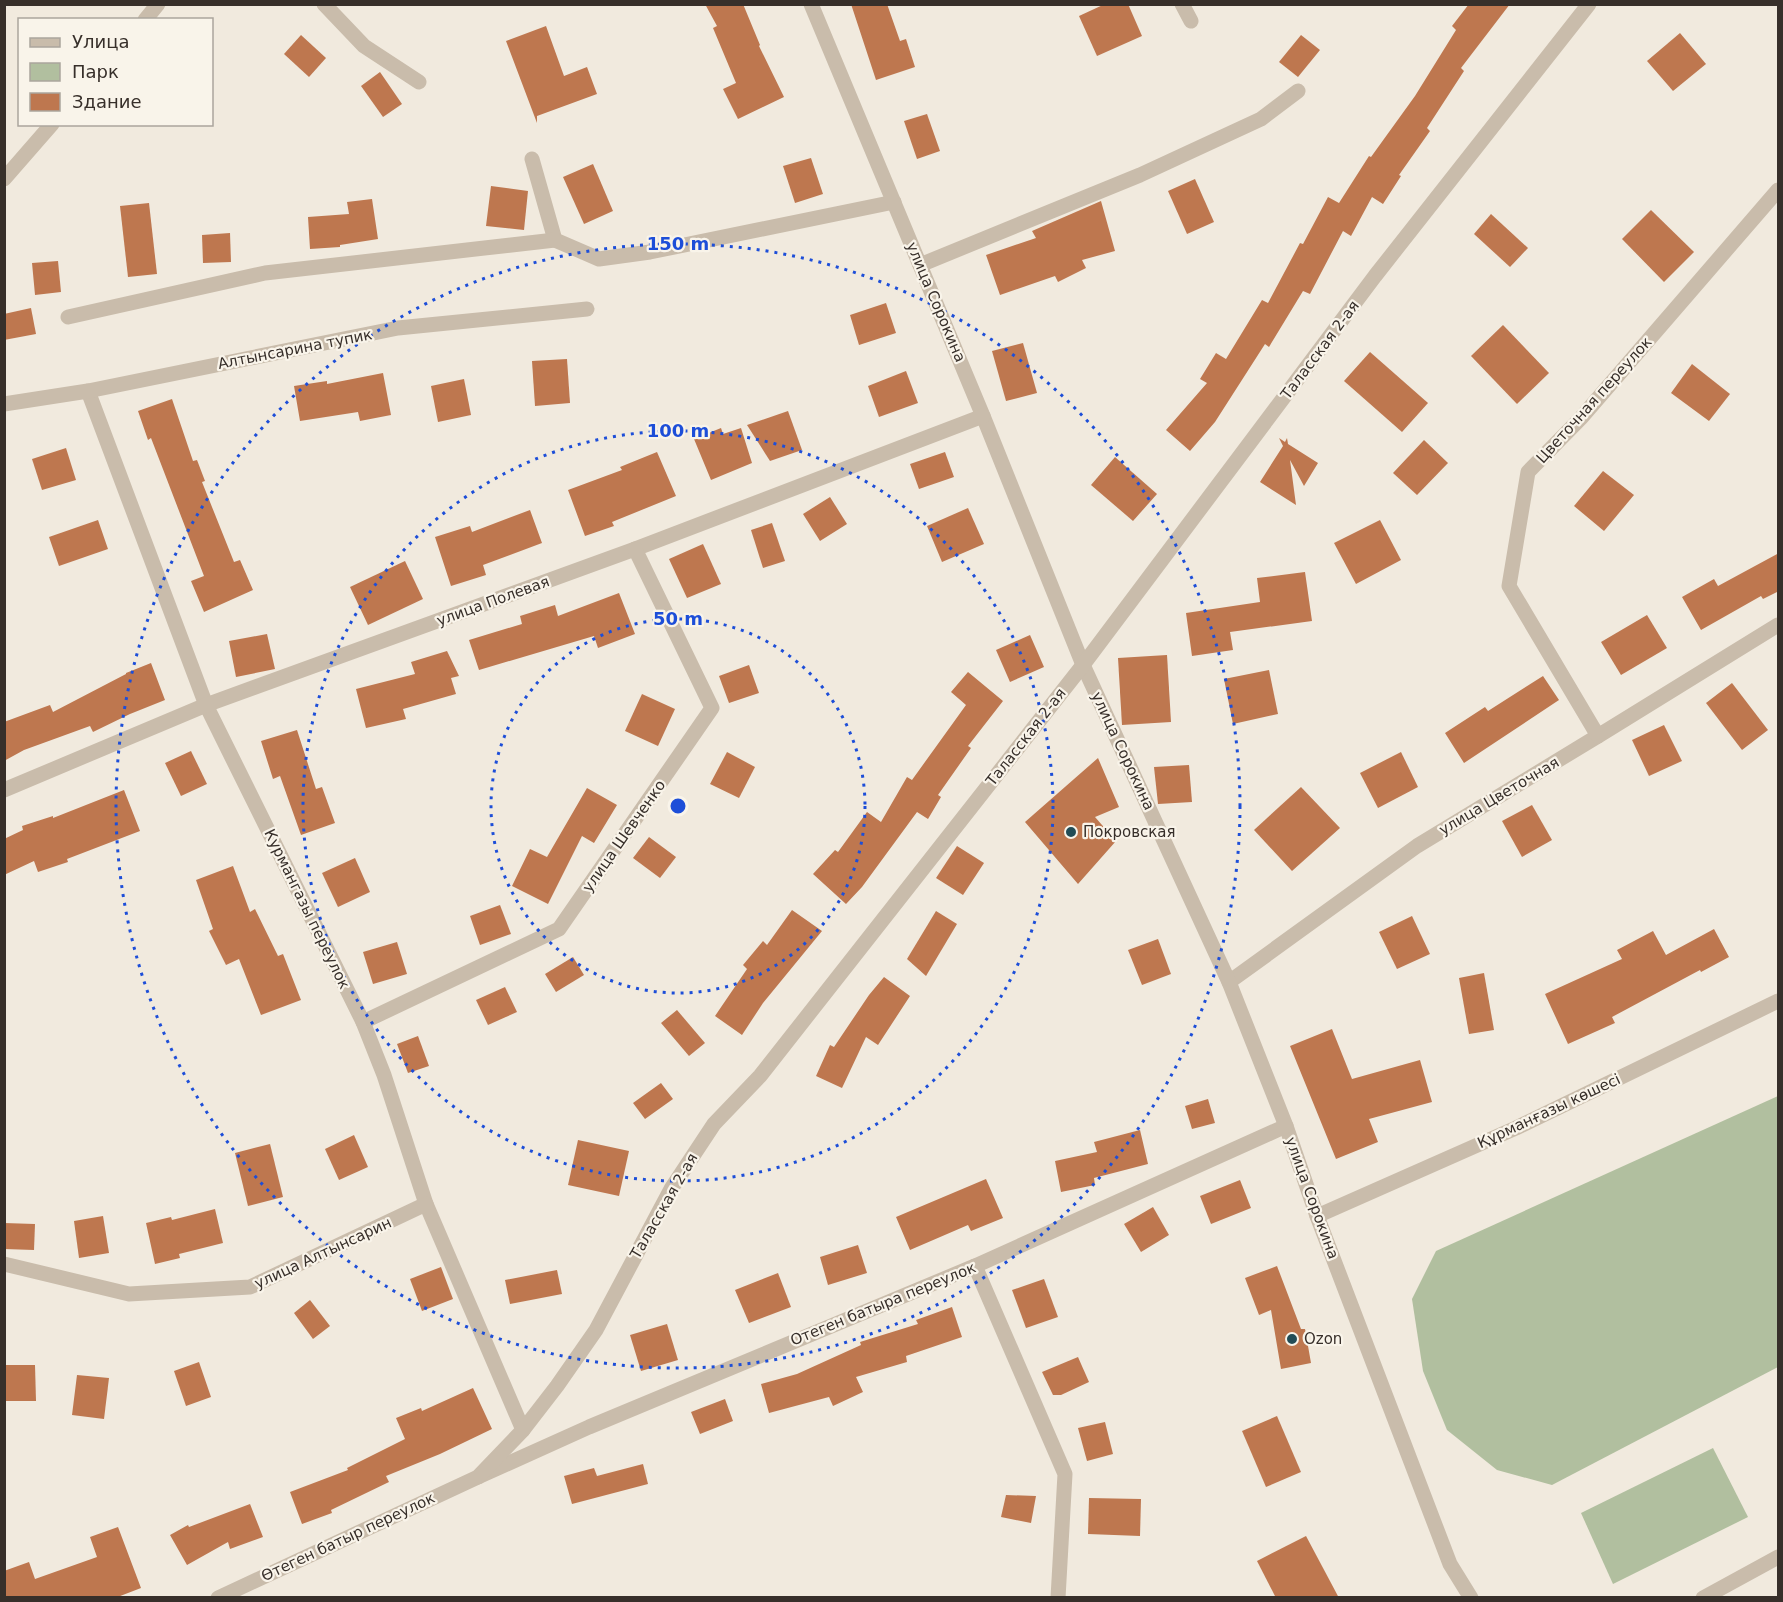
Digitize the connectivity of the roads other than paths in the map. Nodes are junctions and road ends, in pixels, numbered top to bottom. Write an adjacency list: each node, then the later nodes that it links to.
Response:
1 (158, 4): 6 (street)
2 (324, 4): 8 (street)
3 (811, 4): 14 (street, улица Сорокина)
4 (1182, 4): 7 (street)
5 (1589, 4): 24 (street, Таласская 2-ая)
6 (147, 18)
7 (1191, 21)
8 (419, 82)
9 (1298, 91): 16 (street)
10 (50, 126): 12 (street)
11 (532, 159): 15 (street)
12 (4, 179)
13 (1779, 190): 26 (street, Цветочная переулок)
14 (894, 202): 15 (street); 16 (street, улица Сорокина)
15 (555, 240): 18 (street)
16 (920, 265): 21 (street, улица Сорокина)
17 (587, 309): 19 (street, Алтынсарина тупик)
18 (68, 317)
19 (88, 391): 20 (street, Алтынсарина тупик); 25 (street, Курмангазы переулок)
20 (4, 404)
21 (983, 416): 22 (street, улица Полевая); 24 (street, улица Сорокина)
22 (635, 549): 25 (street, улица Полевая); 30 (street, улица Шевченко)
23 (1779, 625): 26 (street, улица Цветочная)
24 (1083, 665): 28 (street, улица Сорокина); 36 (street, Таласская 2-ая)
25 (206, 705): 27 (street, улица Полевая); 30 (street, Курмангазы переулок)
26 (1598, 736): 28 (street, улица Цветочная)
27 (4, 790)
28 (1229, 982): 31 (street, улица Сорокина)
29 (1779, 1001): 33 (street, Құрманғазы көшесі)
30 (363, 1022): 32 (street, Курмангазы переулок)
31 (1286, 1126): 33 (street, улица Сорокина); 35 (street, Отеген батыра переулок)
32 (426, 1204): 34 (street, улица Алтынсарин); 36 (street, Курмангазы переулок)
33 (1317, 1216): 41 (street, улица Сорокина)
34 (4, 1264)
35 (975, 1266): 37 (street, Отеген батыра переулок); 40 (street)
36 (523, 1430): 37 (street, Таласская 2-ая)
37 (478, 1477): 39 (street, Өтеген батыр переулок)
38 (1779, 1557): 42 (street)
39 (218, 1598)
40 (1058, 1598)
41 (1471, 1598)
42 (1703, 1598)

